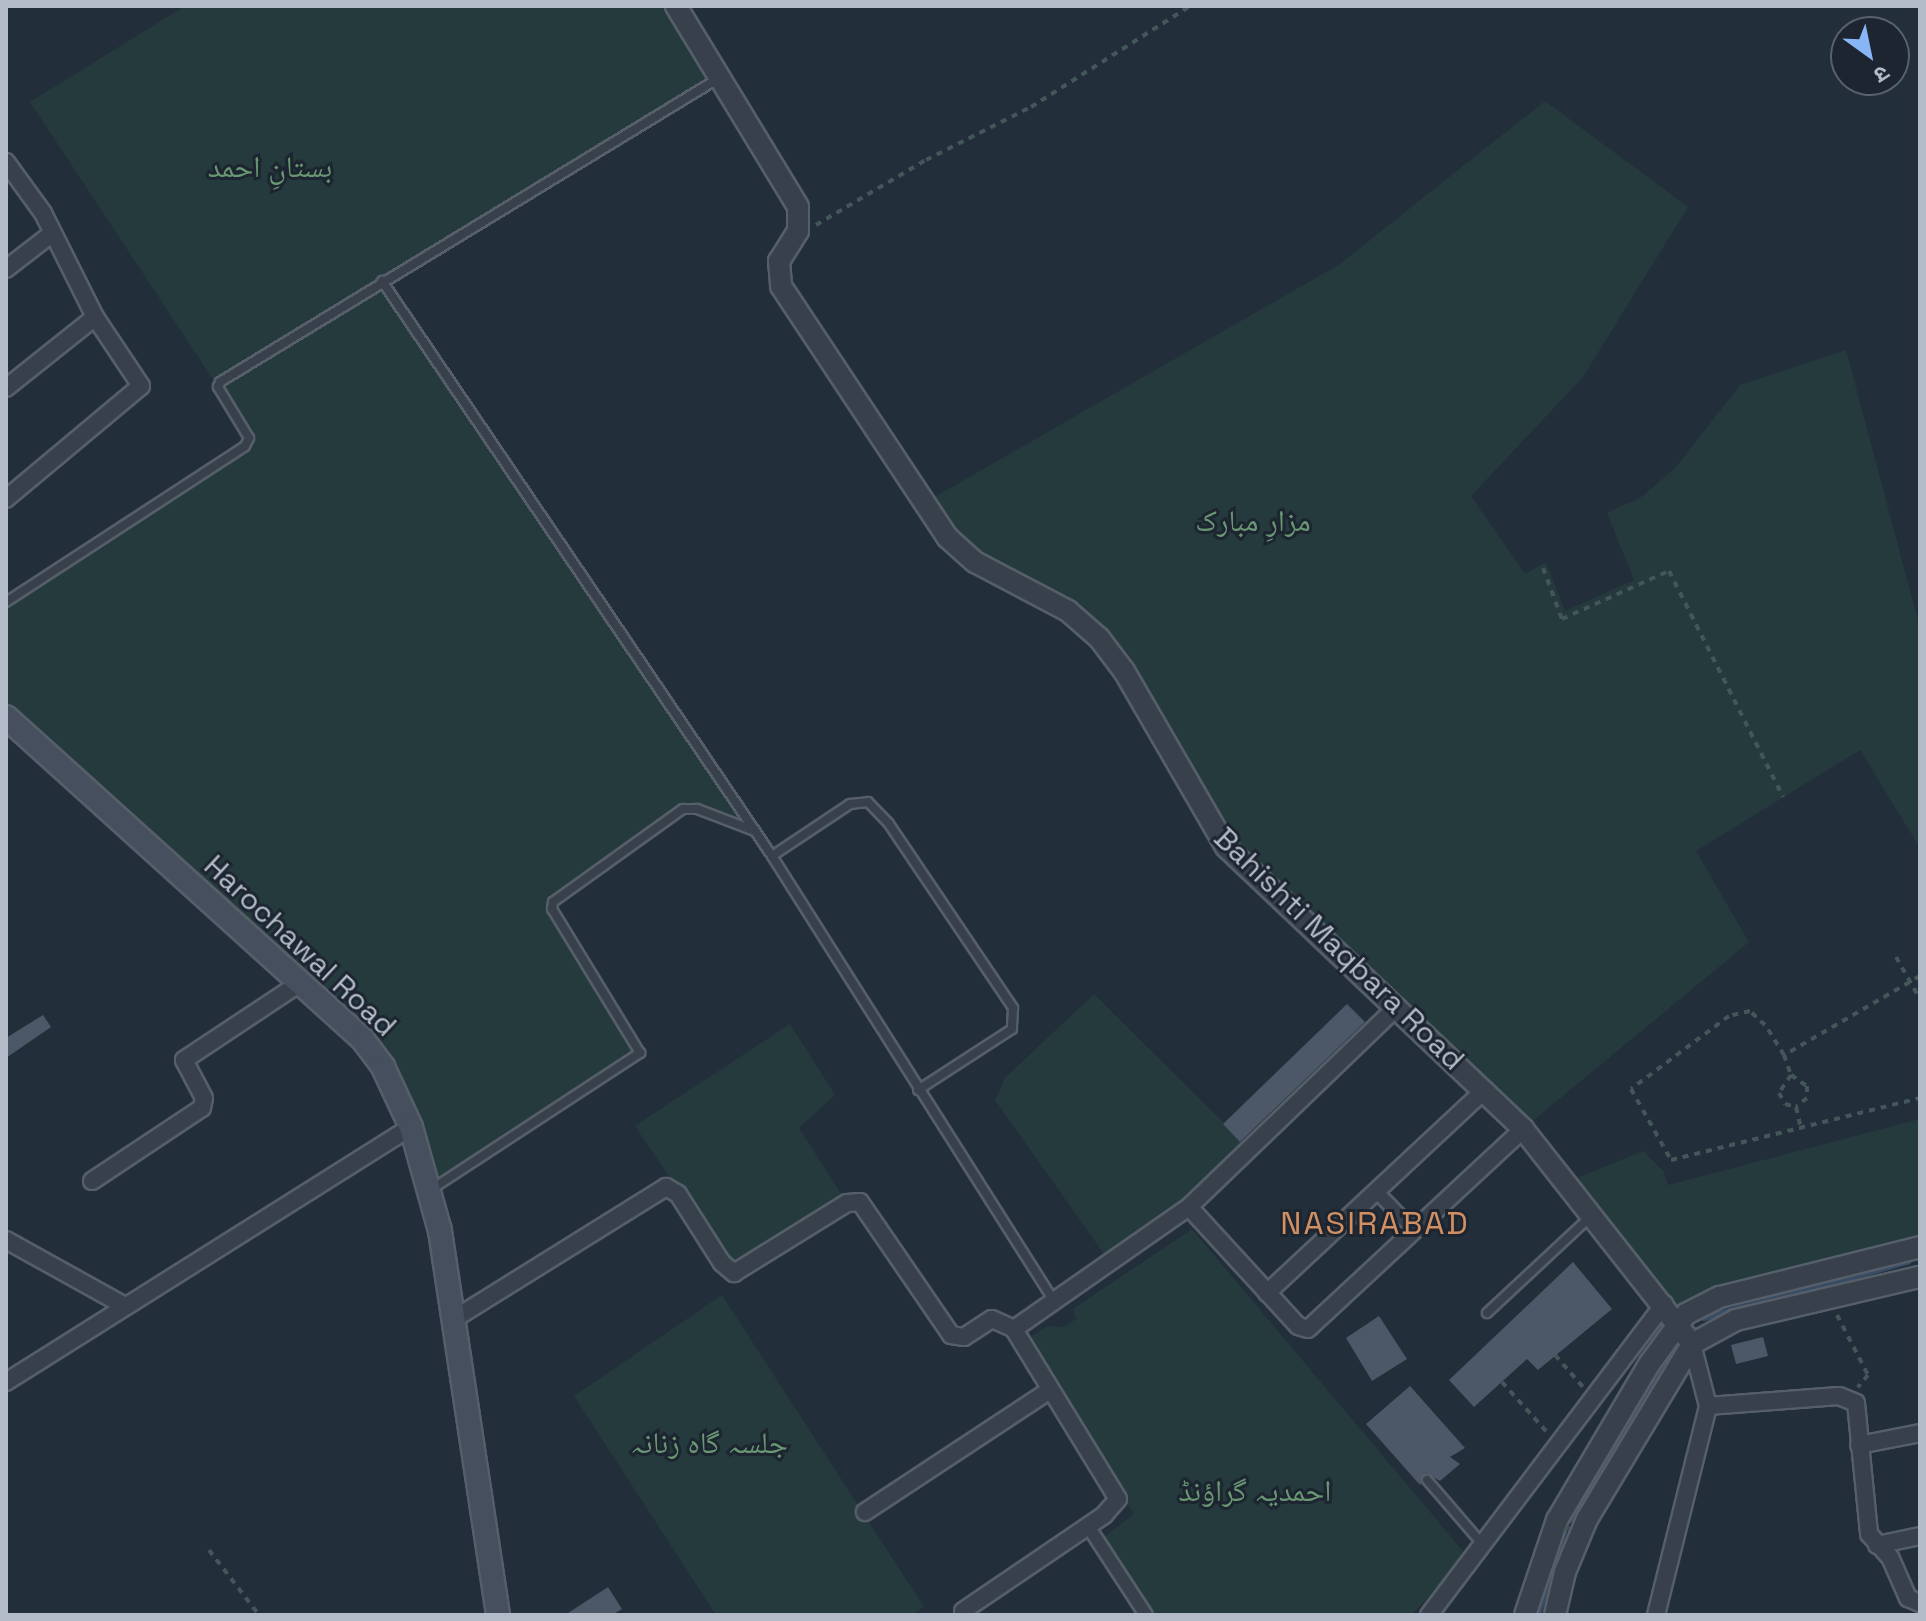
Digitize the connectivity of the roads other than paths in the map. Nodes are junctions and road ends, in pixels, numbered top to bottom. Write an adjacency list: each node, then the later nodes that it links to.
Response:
1 (676, 6): 2 (street)
2 (719, 78): 6 (lane); 15 (street, Bahishti Maqbara Road)
3 (6, 162): 4 (street)
4 (50, 235): 5 (street); 7 (street)
5 (6, 269)
6 (382, 281): 10 (lane); 12 (lane)
7 (95, 317): 8 (street); 9 (street)
8 (6, 388)
9 (6, 499)
10 (6, 602)
11 (6, 717): 14 (main road, Harochawal Road)
12 (755, 831): 13 (lane); 21 (lane)
13 (772, 856): 16 (lane); 16 (lane)
14 (300, 983): 18 (main road, Harochawal Road); 20 (street)
15 (1397, 1007): 17 (street, Bahishti Maqbara Road); 23 (street)
16 (918, 1090): 30 (lane)
17 (1485, 1090): 19 (street, Bahishti Maqbara Road); 22 (street)
18 (411, 1127): 21 (main road, Harochawal Road); 32 (street)
19 (1523, 1129): 24 (street, Bahishti Maqbara Road); 25 (street)
20 (92, 1181)
21 (431, 1189): 34 (main road, Harochawal Road)
22 (1376, 1191): 25 (street); 29 (street)
23 (1189, 1207): 29 (street); 30 (street)
24 (1594, 1214): 31 (street, Bahishti Maqbara Road); 33 (lane)
25 (1415, 1231): 29 (street)
26 (6, 1240): 32 (street)
27 (1920, 1247): 35 (street)
28 (1920, 1277): 37 (street)
29 (1267, 1293)
30 (1055, 1302): 36 (street)
31 (1664, 1304): 35 (street, Bahishti Maqbara Road); 49 (street)
32 (125, 1306): 38 (street)
33 (1487, 1313)
34 (454, 1319): 36 (street); 52 (main road, Harochawal Road)
35 (1678, 1322): 37 (street, Bahishti Maqbara Road); 46 (street)
36 (1014, 1329): 39 (street)
37 (1696, 1350): 40 (street); 46 (street)
38 (6, 1382)
39 (1050, 1390): 44 (street); 45 (street)
40 (1708, 1401): 42 (street); 57 (street)
41 (1920, 1433): 42 (street)
42 (1859, 1445): 48 (street)
43 (1427, 1480): 49 (lane)
44 (865, 1512)
45 (1088, 1526): 51 (street); 53 (street)
46 (1568, 1526): 55 (street); 56 (street)
47 (1920, 1536): 48 (street)
48 (1877, 1545): 50 (street)
49 (1484, 1546): 54 (street)
50 (1920, 1603)
51 (960, 1613)
52 (498, 1615)
53 (1146, 1615)
54 (1429, 1615)
55 (1525, 1615)
56 (1555, 1615)
57 (1656, 1615)

